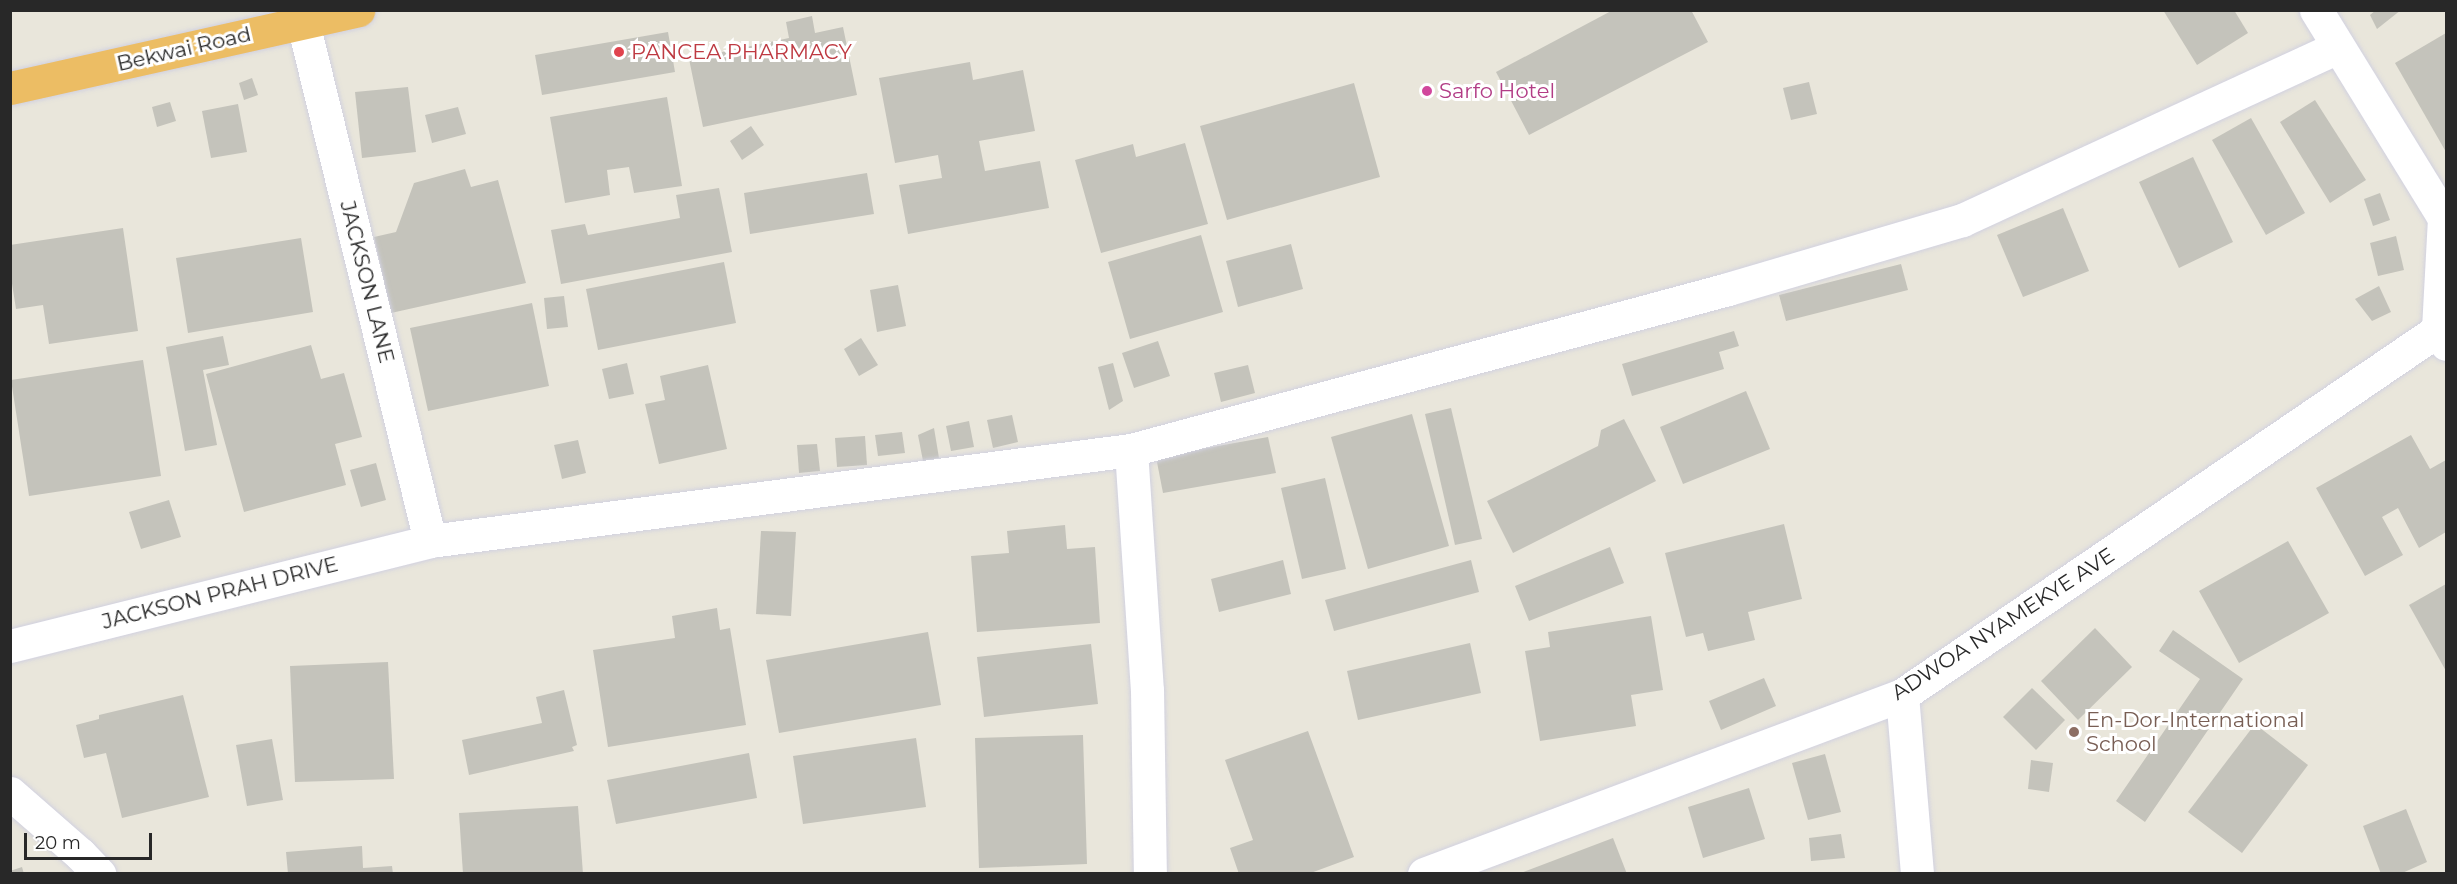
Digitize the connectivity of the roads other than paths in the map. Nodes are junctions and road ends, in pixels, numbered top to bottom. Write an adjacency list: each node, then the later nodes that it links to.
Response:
1 (358, 10): 3 (highway, Bekwai Road)
2 (2316, 10): 4 (street)
3 (303, 22): 5 (highway, Bekwai Road); 9 (street, JACKSON LANE)
4 (2338, 47): 6 (street); 8 (street, JACKSON PRAH DRIVE)
5 (10, 88)
6 (2445, 218): 7 (street)
7 (2442, 337): 11 (street, ADWOA NYAMEKYE AVE)
8 (1131, 450): 9 (street, JACKSON PRAH DRIVE); 14 (street)
9 (430, 541): 10 (street, JACKSON PRAH DRIVE)
10 (10, 646)
11 (1902, 695): 15 (street, ADWOA NYAMEKYE AVE); 16 (street)
12 (10, 793): 13 (street)
13 (99, 873)
14 (1150, 873)
15 (1424, 873)
16 (1917, 873)

